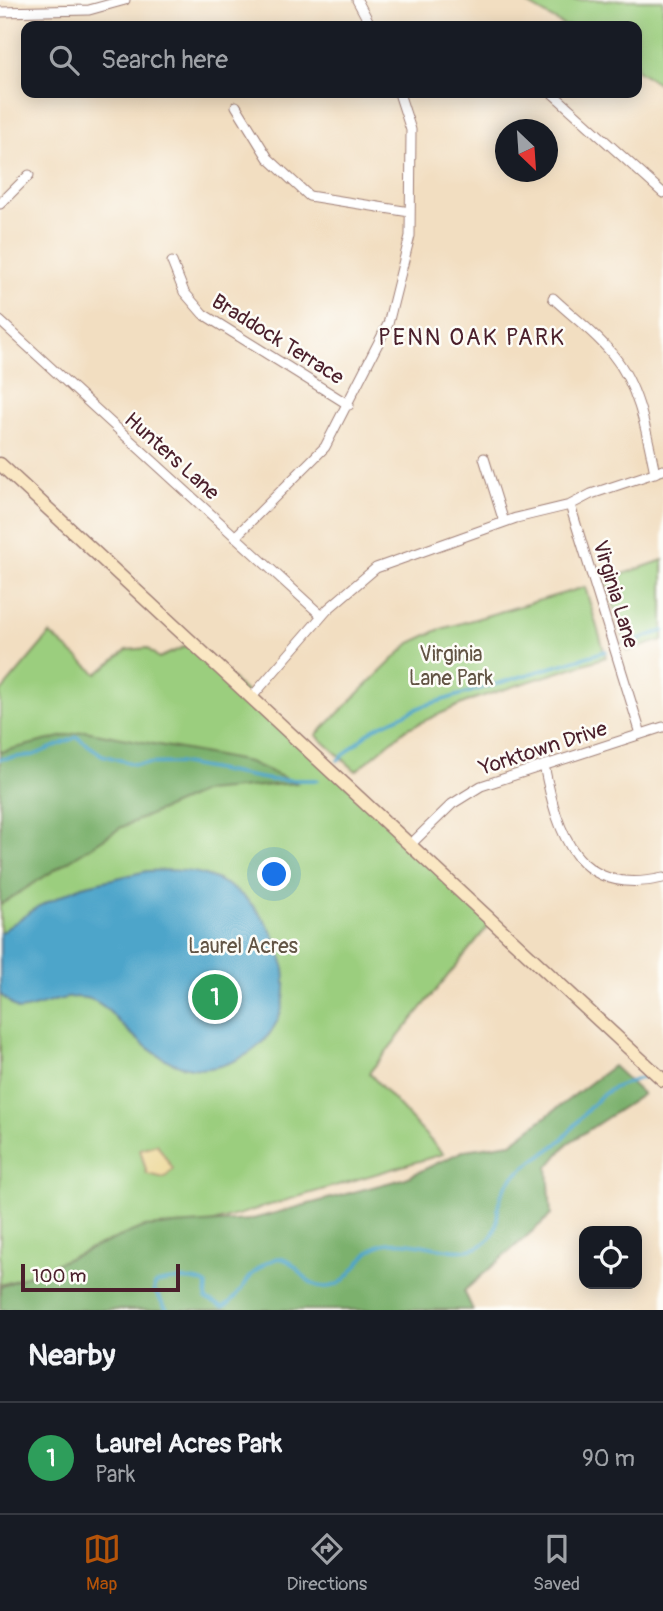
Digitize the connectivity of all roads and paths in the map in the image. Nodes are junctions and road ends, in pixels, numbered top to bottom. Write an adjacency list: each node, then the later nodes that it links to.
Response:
1 (125, 0): 3 (street)
2 (357, 0): 4 (street)
3 (0, 12)
4 (368, 21)
5 (401, 98): 11 (street)
6 (558, 98): 9 (street)
7 (236, 106): 11 (street)
8 (29, 175): 10 (street)
9 (663, 193)
10 (0, 204)
11 (410, 212): 15 (street)
12 (172, 262): 15 (street, Braddock Terrace)
13 (553, 298): 18 (street)
14 (0, 321): 21 (street, Hunters Lane)
15 (349, 405): 21 (street)
16 (484, 458): 20 (street)
17 (0, 464): 23 (main road)
18 (659, 471): 19 (street)
19 (570, 505): 20 (street); 25 (street, Virginia Lane)
20 (503, 522): 22 (street)
21 (235, 537): 22 (street, Hunters Lane)
22 (321, 616): 23 (street)
23 (251, 698): 27 (main road)
24 (663, 727): 25 (street, Yorktown Drive)
25 (641, 734): 26 (street, Yorktown Drive)
26 (544, 765): 27 (street, Yorktown Drive); 28 (street)
27 (410, 845): 29 (main road)
28 (663, 878)
29 (663, 1080)

